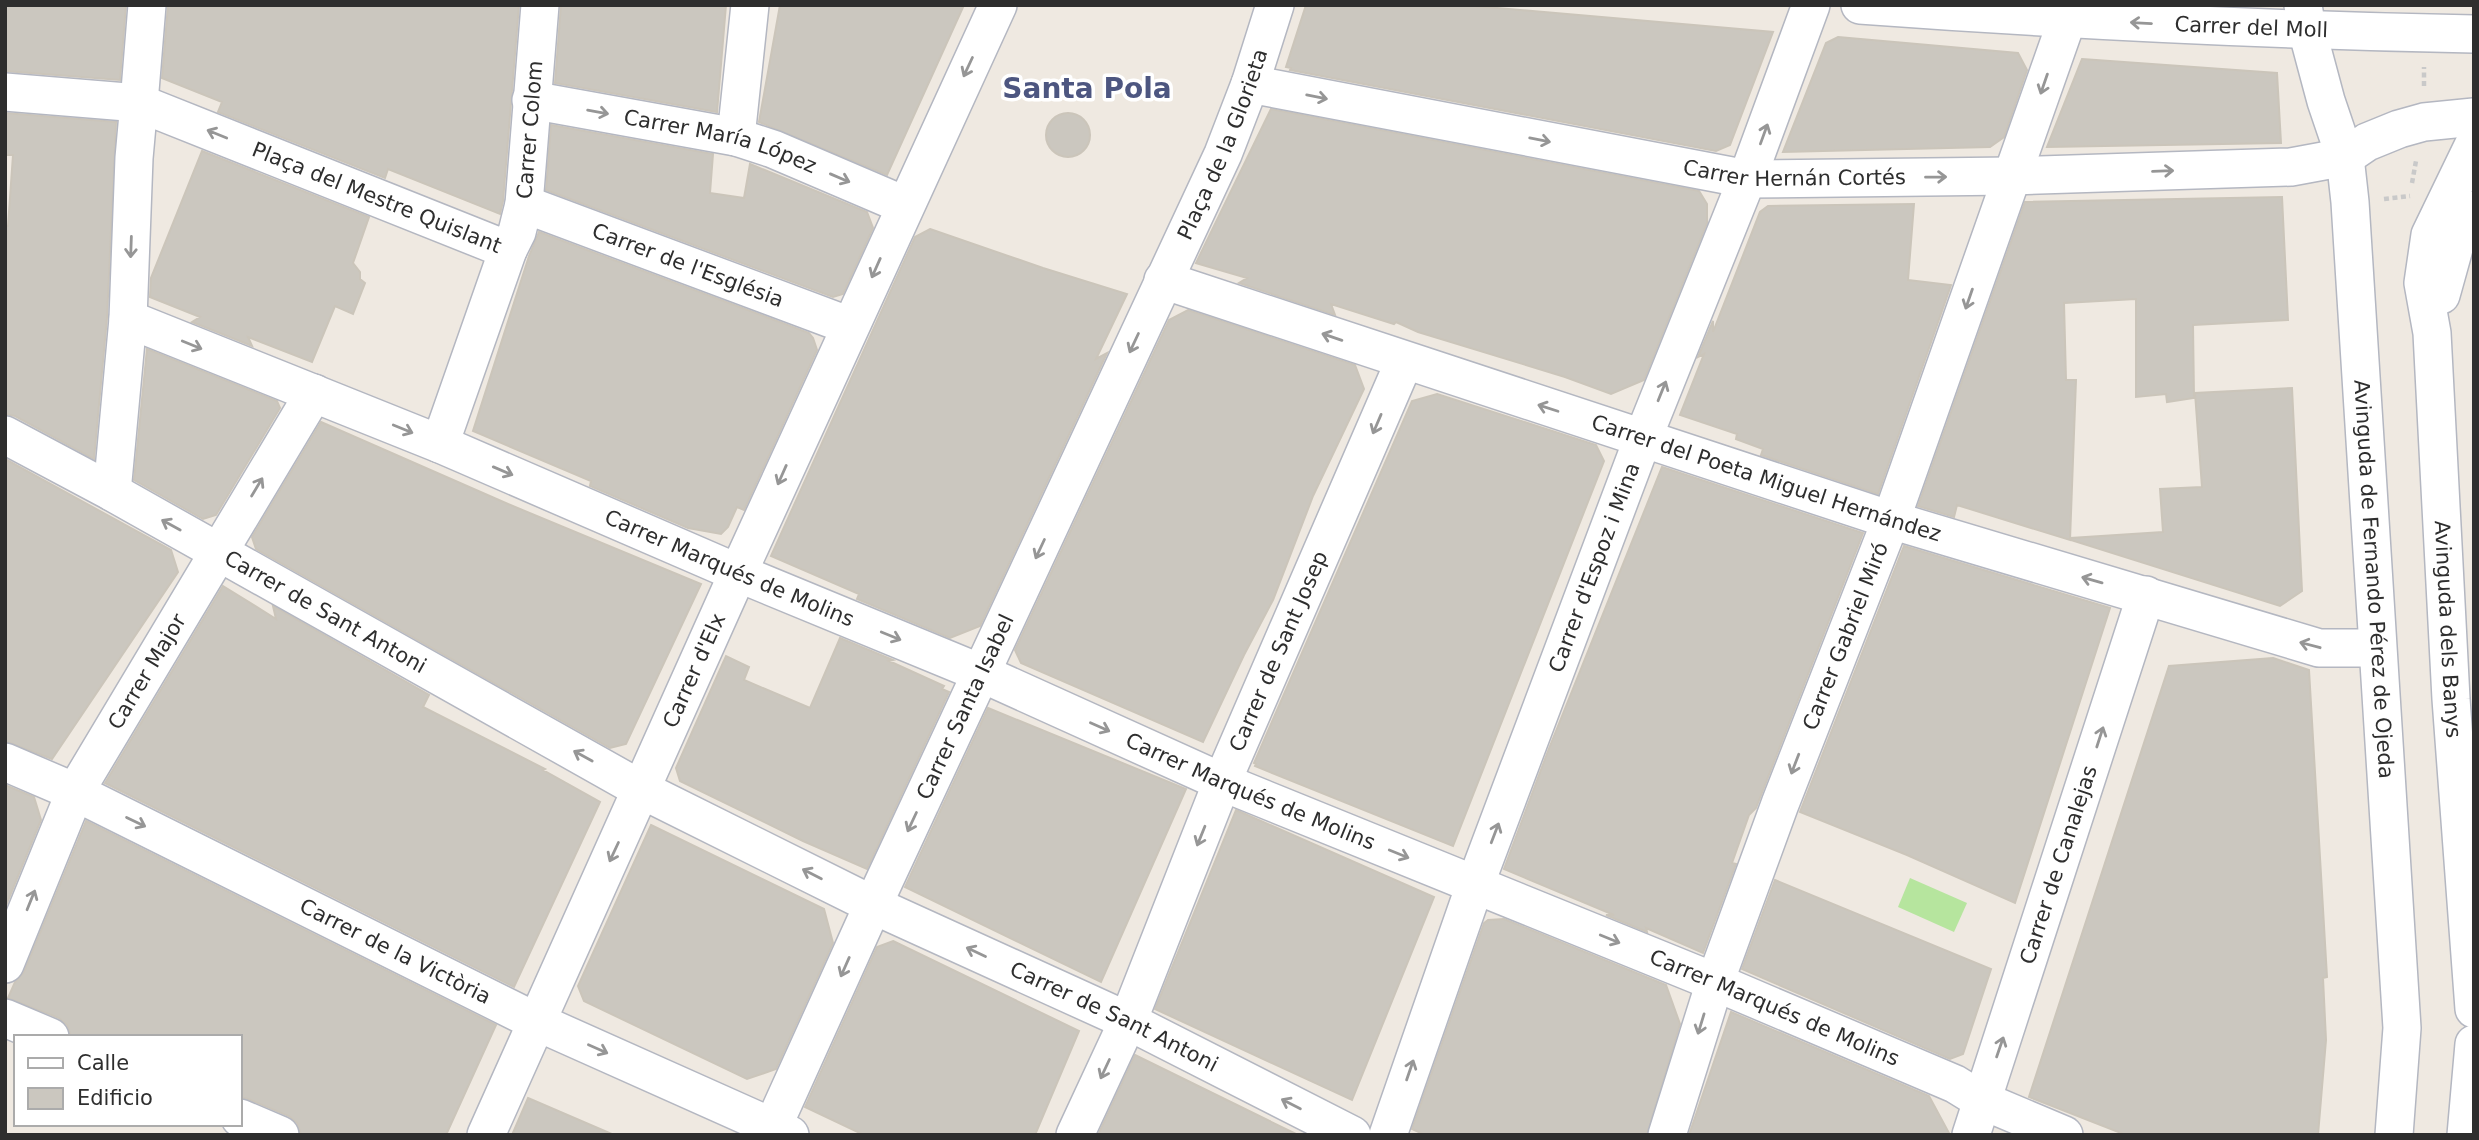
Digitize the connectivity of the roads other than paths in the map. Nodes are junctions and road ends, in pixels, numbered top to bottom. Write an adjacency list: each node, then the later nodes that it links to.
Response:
1 (147, 5): 14 (street)
2 (540, 5): 13 (street, Carrer Colom)
3 (750, 5): 16 (street)
4 (998, 5): 21 (street, one-way to 21)
5 (1275, 5): 11 (street, Plaça de la Glorieta)
6 (1811, 5): 19 (street, Carrer d'Espoz i Mina, one-way to 6)
7 (1860, 5): 8 (street, Carrer del Moll)
8 (2067, 13): 9 (street, Carrer del Moll, one-way to 8); 18 (street, Carrer Gabriel Miró, one-way to 18)
9 (2305, 18): 10 (street, Carrer del Moll); 17 (street, Avinguda de Fernando Pérez de Ojeda)
10 (2474, 34)
11 (1250, 84): 19 (street, Carrer Hernán Cortés, one-way to 19); 24 (street, Plaça de la Glorieta)
12 (5, 92): 14 (street, Plaça del Mestre Quislant)
13 (531, 100): 16 (street, Carrer María López, one-way to 16); 20 (street, Carrer Colom)
14 (139, 103): 23 (street, Plaça del Mestre Quislant, one-way to 14); 25 (street, one-way to 25)
15 (2465, 132): 17 (street); 27 (street, Avinguda dels Banys)
16 (736, 137): 21 (street, Carrer María López, one-way to 21)
17 (2345, 157): 18 (street, Carrer Hernán Cortés, one-way to 17); 38 (street, Avinguda de Fernando Pérez de Ojeda)
18 (2012, 176): 19 (street, Carrer Hernán Cortés, one-way to 18); 34 (street, Carrer Gabriel Miró, one-way to 34)
19 (1747, 179): 31 (street, Carrer d'Espoz i Mina, one-way to 19)
20 (524, 204): 23 (street, Carrer Colom); 26 (street, Carrer de l'Església)
21 (905, 205): 26 (street, Carrer d'Elx, one-way to 26)
22 (2474, 210): 27 (street, Avinguda dels Banys)
23 (508, 250): 32 (street, Plaça del Mestre Quislant)
24 (1163, 281): 28 (street, Carrer del Poeta Miguel Hernández, one-way to 24); 39 (street, Carrer Santa Isabel, one-way to 39)
25 (128, 320): 29 (street, one-way to 29); 33 (street)
26 (850, 326): 36 (street, Carrer d'Elx, one-way to 36)
27 (2432, 333): 48 (street, Avinguda dels Banys)
28 (1404, 362): 31 (street, Carrer del Poeta Miguel Hernández, one-way to 28); 41 (street, Carrer de Sant Josep, one-way to 41)
29 (314, 393): 32 (street, one-way to 32); 35 (street, Carrer Major, one-way to 29)
30 (5, 435): 33 (street, Carrer de Sant Antoni)
31 (1643, 438): 34 (street, Carrer del Poeta Miguel Hernández); 44 (street, Carrer d'Espoz i Mina, one-way to 31)
32 (440, 444): 36 (street, Carrer Marqués de Molins, one-way to 36)
33 (111, 492): 35 (street, Carrer de Sant Antoni, one-way to 33)
34 (1891, 520): 37 (street, Carrer del Poeta Miguel Hernández, one-way to 34); 47 (street, Carrer Gabriel Miró, one-way to 47)
35 (218, 552): 42 (street, Carrer de Sant Antoni, one-way to 35); 43 (street, Carrer Major)
36 (737, 573): 39 (street, Carrer Marqués de Molins, one-way to 39); 42 (street, Carrer d'Elx)
37 (2146, 595): 38 (street, Carrer del Poeta Miguel Hernández, one-way to 37); 54 (street, Carrer de Canalejas, one-way to 37)
38 (2377, 648): 65 (street, Avinguda de Fernando Pérez de Ojeda)
39 (982, 674): 41 (street, Carrer Marqués de Molins, one-way to 41); 45 (street, Carrer Santa Isabel, one-way to 45)
40 (5, 762): 43 (street, Carrer de la Victòria)
41 (1222, 782): 44 (street, Carrer Marqués de Molins, one-way to 44); 51 (street, Carrer de Sant Josep, one-way to 51)
42 (642, 790): 45 (street, Carrer de Sant Antoni, one-way to 42); 50 (street, Carrer d'Elx, one-way to 50)
43 (75, 792): 46 (street, Carrer Major, one-way to 43); 50 (street, Carrer de la Victòria, one-way to 50)
44 (1475, 885): 47 (street, Carrer Marqués de Molins, one-way to 47); 61 (street, Carrer d'Espoz i Mina, one-way to 44)
45 (873, 905): 51 (street, Carrer de Sant Antoni, one-way to 45); 56 (street, Carrer Santa Isabel, one-way to 56)
46 (5, 964)
47 (1714, 982): 54 (street, Carrer Marqués de Molins); 62 (street, Carrer Gabriel Miró, one-way to 62)
48 (2474, 1009)
49 (5, 1018): 52 (street)
50 (535, 1021): 56 (street, Carrer de la Victòria, one-way to 56); 58 (street, Carrer d'Elx)
51 (1128, 1021): 59 (street, Carrer de Sant Josep, one-way to 59); 60 (street, Carrer de Sant Antoni, one-way to 51)
52 (45, 1035)
53 (2474, 1044): 66 (street)
54 (1981, 1100): 63 (street, Carrer de Canalejas); 64 (street, Carrer Marqués de Molins)
55 (242, 1119): 57 (street)
56 (777, 1132)
57 (280, 1135)
58 (486, 1135)
59 (1075, 1135)
60 (1352, 1135)
61 (1388, 1135)
62 (1667, 1135)
63 (1971, 1135)
64 (2064, 1135)
65 (2394, 1135)
66 (2466, 1135)

